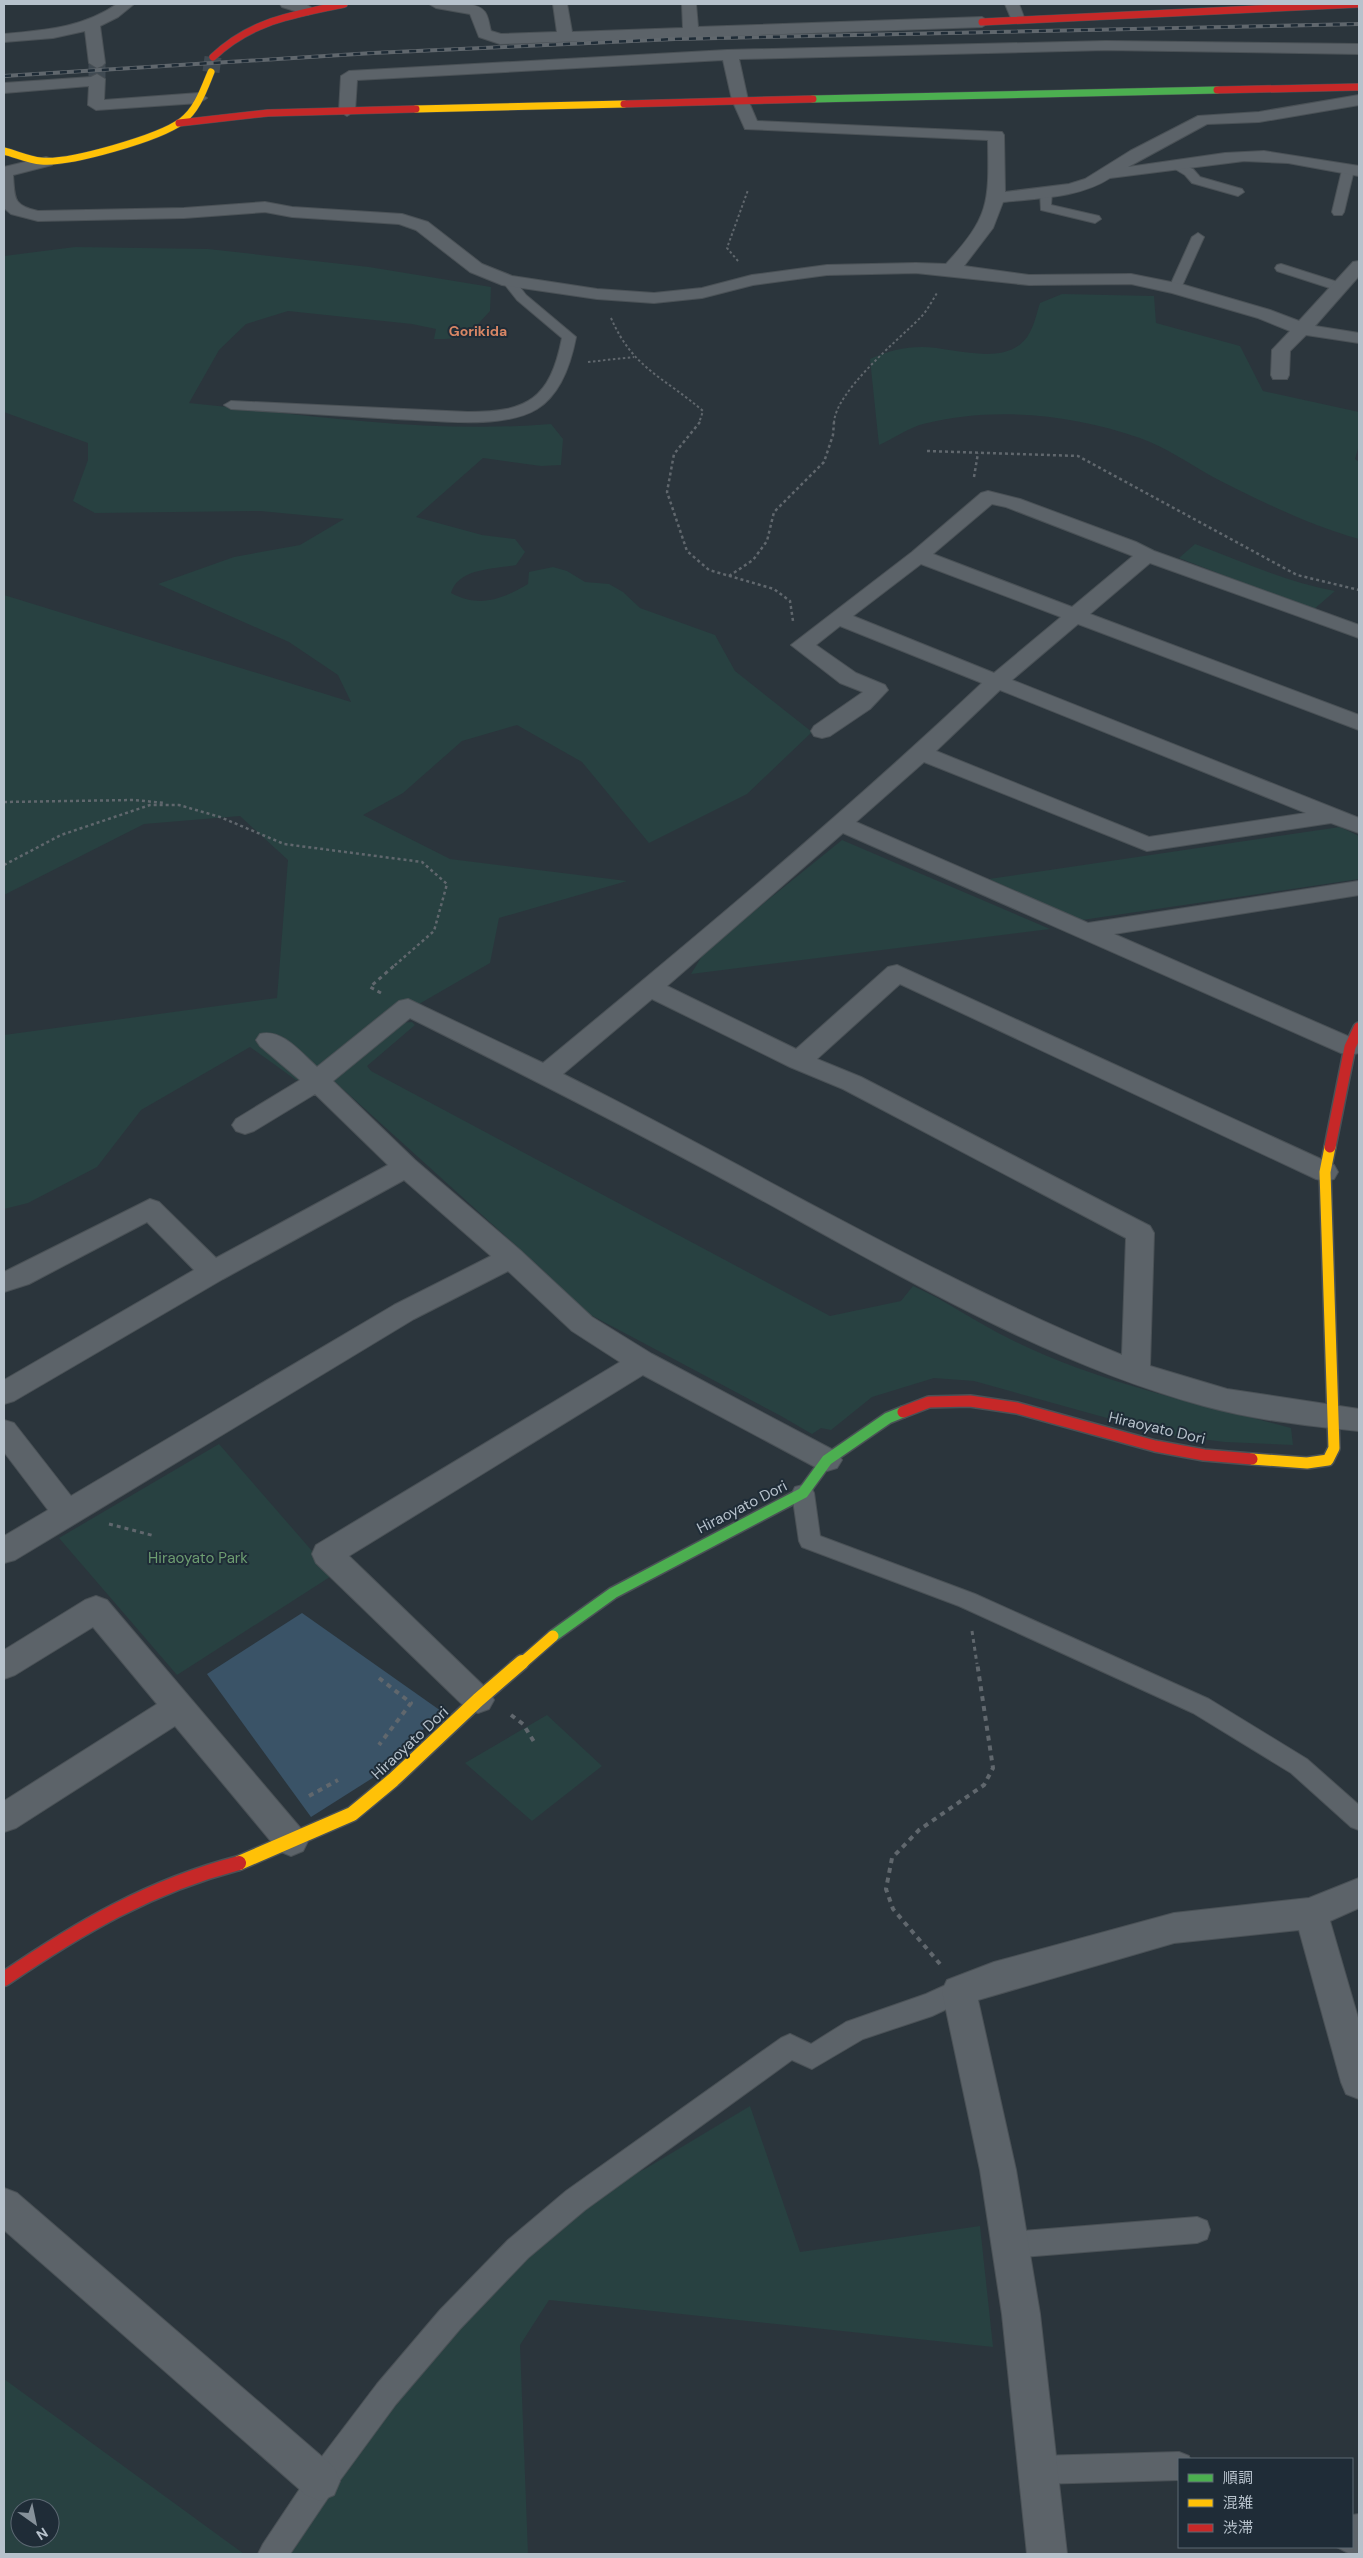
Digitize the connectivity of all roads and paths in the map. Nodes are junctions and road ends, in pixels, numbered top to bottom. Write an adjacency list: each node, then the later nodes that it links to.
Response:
1 (127, 4): 12 (street)
2 (287, 4): 9 (street)
3 (344, 4): 9 (street)
4 (436, 4): 14 (street)
5 (560, 4): 14 (street)
6 (689, 4): 13 (street)
7 (1012, 4): 10 (street)
8 (1359, 4): 10 (street)
9 (308, 12): 18 (street)
10 (1018, 20): 11 (street)
11 (982, 22): 13 (street)
12 (92, 26): 15 (street); 20 (street)
13 (691, 32): 14 (street)
14 (565, 36)
15 (4, 38)
16 (1359, 49): 17 (street)
17 (730, 55): 24 (street); 25 (street)
18 (213, 57)
19 (210, 72): 23 (street)
20 (97, 74): 21 (street); 23 (street)
21 (4, 88)
22 (1359, 92): 24 (street); 32 (street)
23 (199, 98): 26 (street)
24 (740, 100): 25 (street); 36 (street)
25 (346, 111): 26 (street)
26 (179, 123): 28 (street)
27 (4, 151): 28 (street)
28 (46, 162): 31 (street)
29 (1176, 166): 30 (street); 32 (street); 35 (lane)
30 (1354, 171): 37 (lane)
31 (4, 172): 44 (street)
32 (1106, 173): 34 (street)
33 (748, 190): 43 (path)
34 (1046, 192): 36 (street); 38 (lane)
35 (1238, 192)
36 (996, 198): 42 (street)
37 (1338, 212)
38 (1096, 220)
39 (1198, 237): 46 (lane)
40 (1359, 266): 45 (street)
41 (1281, 268): 45 (lane)
42 (951, 270): 43 (street); 46 (street); 55 (path)
43 (752, 280): 47 (street)
44 (508, 281): 47 (street); 51 (lane)
45 (1339, 287): 48 (street)
46 (1175, 288): 48 (street)
47 (597, 294): 55 (path)
48 (1302, 329): 49 (street); 50 (street)
49 (1359, 338)
50 (1280, 374)
51 (231, 405)
52 (927, 451): 56 (path)
53 (1147, 555): 54 (street); 57 (street); 59 (street)
54 (919, 556): 57 (street); 58 (street)
55 (729, 576): 60 (path)
56 (1359, 590)
57 (1074, 614): 61 (street); 62 (street)
58 (838, 618): 60 (street); 61 (street)
59 (1359, 632)
60 (808, 639): 63 (street)
61 (997, 680): 64 (street); 67 (street)
62 (1359, 723)
63 (822, 731)
64 (921, 753): 67 (street); 68 (street)
65 (4, 802): 66 (path)
66 (180, 805): 70 (path); 74 (path)
67 (1333, 816): 69 (street)
68 (839, 823): 72 (street); 73 (street)
69 (1359, 826)
70 (4, 865)
71 (1359, 888): 72 (street)
72 (1085, 931): 75 (street)
73 (650, 988): 77 (street); 78 (street)
74 (408, 1007): 78 (street); 79 (street)
75 (1355, 1037): 82 (street, Hiraoyato Dori)
76 (269, 1040): 79 (street)
77 (799, 1060): 82 (street); 87 (street)
78 (545, 1075): 87 (street)
79 (317, 1081): 80 (street); 81 (street)
80 (245, 1125)
81 (406, 1166): 83 (street); 84 (street)
82 (1326, 1172): 89 (street, Hiraoyato Dori)
83 (512, 1258): 86 (street); 94 (street)
84 (213, 1272): 85 (street); 88 (street)
85 (4, 1282)
86 (642, 1362): 92 (street); 99 (street)
87 (1136, 1371): 89 (street)
88 (4, 1393)
89 (1333, 1417): 90 (street); 92 (street, Hiraoyato Dori)
90 (1359, 1420)
91 (4, 1431): 94 (street)
92 (826, 1460): 93 (street, Hiraoyato Dori)
93 (803, 1493): 96 (lane); 99 (street, Hiraoyato Dori)
94 (67, 1513): 95 (street)
95 (4, 1551)
96 (967, 1600): 106 (lane); 111 (path)
97 (4, 1666): 100 (street)
98 (379, 1678): 102 (path)
99 (482, 1697): 101 (path); 107 (street, Hiraoyato Dori)
100 (179, 1707): 104 (street); 105 (street)
101 (536, 1745)
102 (378, 1746)
103 (343, 1778): 104 (path)
104 (270, 1816): 107 (street)
105 (4, 1818)
106 (1359, 1820)
107 (291, 1841): 110 (street, Hiraoyato Dori)
108 (1359, 1893): 109 (street)
109 (1311, 1913): 111 (street); 112 (street)
110 (4, 1979)
111 (959, 1991): 115 (street); 118 (lane)
112 (1359, 2082)
113 (4, 2206): 118 (street)
114 (1197, 2230): 115 (lane)
115 (1010, 2245): 117 (street)
116 (1178, 2466): 117 (lane)
117 (1038, 2470): 120 (street)
118 (320, 2481): 119 (lane)
119 (273, 2554)
120 (1047, 2554)

